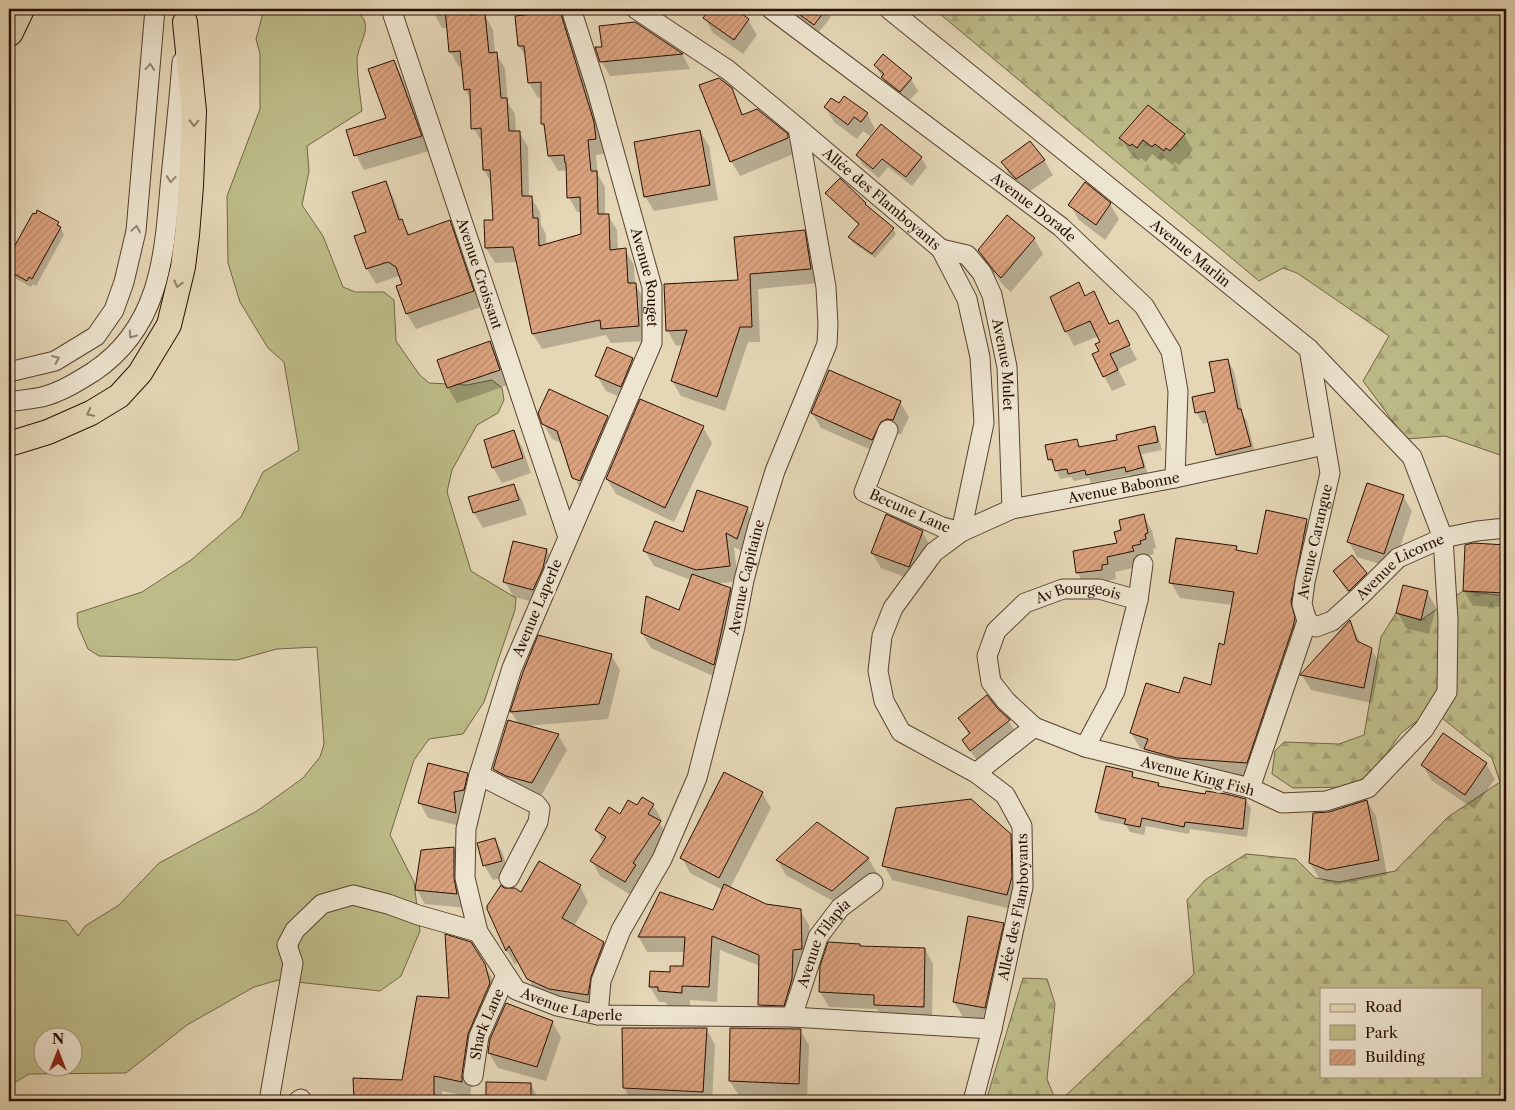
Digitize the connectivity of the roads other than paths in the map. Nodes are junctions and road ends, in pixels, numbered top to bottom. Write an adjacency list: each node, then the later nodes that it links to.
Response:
1 (20, 9): 9 (highway)
2 (155, 9): 13 (street, one-way to 2)
3 (391, 9): 22 (street, Avenue Croissant)
4 (571, 9): 22 (street, Avenue Rouget)
5 (636, 9): 10 (street, Allée des Flamboyants)
6 (772, 9): 18 (street, Avenue Dorade)
7 (889, 9): 12 (street, Avenue Marlin)
8 (186, 16): 14 (street, one-way to 14); 16 (main road, one-way to 16)
9 (9, 32)
10 (798, 128): 11 (street, Allée des Flamboyants); 37 (street, Avenue Capitaine)
11 (941, 249): 19 (street, Avenue Mulet); 21 (street, Allée des Flamboyants)
12 (1309, 349): 17 (street, Avenue Carangue); 23 (street, Avenue Marlin)
13 (9, 372)
14 (9, 402)
15 (888, 430): 21 (street, Becune Lane)
16 (9, 444)
17 (1324, 445): 18 (street, Avenue Babonne); 27 (street, Avenue Carangue)
18 (1175, 478): 19 (street, Avenue Babonne)
19 (1012, 509): 21 (street, Avenue Babonne)
20 (1506, 528): 23 (street, Avenue Licorne)
21 (961, 532): 24 (street, Avenue Babonne)
22 (568, 537): 31 (street, Avenue Laperle)
23 (1443, 538): 27 (street, Avenue Licorne); 32 (street, Avenue King Fish)
24 (934, 552): 30 (street, Allée des Flamboyants)
25 (1144, 564): 26 (street, Av Bourgeois)
26 (1138, 600): 28 (street, Av Bourgeois); 29 (street, Av Bourgeois)
27 (1306, 621): 32 (street, Avenue Carangue)
28 (1034, 727): 29 (street, Avenue King Fish); 30 (street)
29 (1085, 747): 32 (street, Avenue King Fish)
30 (976, 773): 39 (street, Allée des Flamboyants)
31 (478, 775): 33 (street); 35 (street, Avenue Laperle)
32 (1250, 788)
33 (509, 878)
34 (873, 883): 38 (street, Avenue Tilapia)
35 (478, 932): 36 (street, Avenue Laperle); 41 (street)
36 (506, 975): 37 (street, Avenue Laperle); 40 (street, Shark Lane)
37 (598, 1015): 38 (street, Avenue Laperle)
38 (792, 1017): 39 (street, Avenue Laperle)
39 (992, 1029): 42 (street, Allée des Flamboyants)
40 (473, 1076)
41 (269, 1101)
42 (973, 1101)

